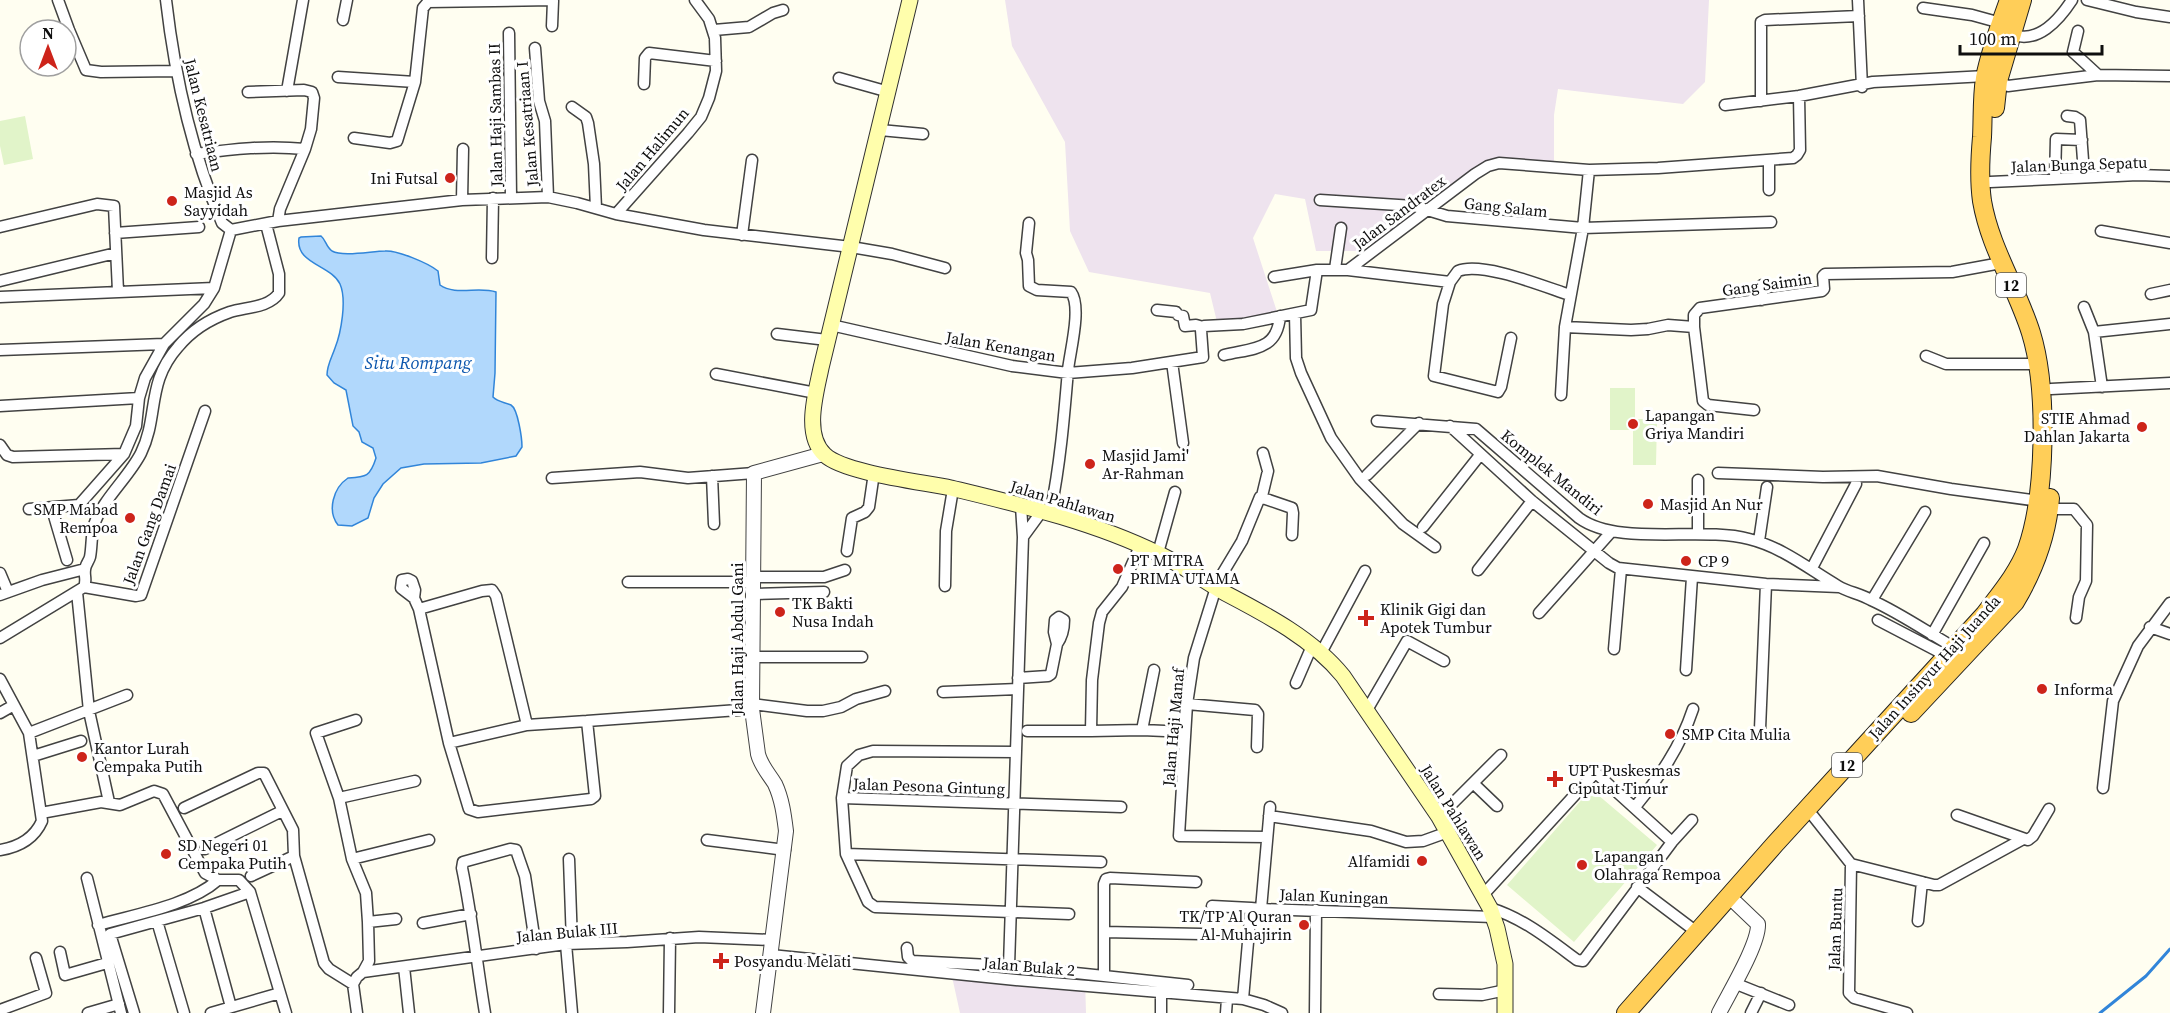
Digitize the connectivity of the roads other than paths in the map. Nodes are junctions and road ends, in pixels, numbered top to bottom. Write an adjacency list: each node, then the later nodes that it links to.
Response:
1 (58, 0): 25 (street)
2 (166, 0): 25 (street, Jalan Kesatriaan)
3 (303, 0): 34 (street)
4 (347, 0): 17 (street)
5 (553, 0): 18 (street); 31 (street)
6 (695, 0): 20 (street, Jalan Halimun)
7 (910, 0): 35 (main road)
8 (1858, 0): 15 (street)
9 (2009, 0): 19 (highway, Jalan Insinyur Haji Juanda / 12)
10 (2022, 0): 19 (highway, Jalan Insinyur Haji Juanda / 12)
11 (2072, 0): 19 (street)
12 (2087, 0): 16 (street)
13 (1923, 8): 19 (street)
14 (783, 10): 20 (street)
15 (1859, 16): 33 (street); 38 (street)
16 (2170, 17)
17 (343, 20)
18 (552, 26)
19 (2006, 29): 30 (highway, Jalan Insinyur Haji Juanda / 12)
20 (714, 30): 24 (street, Jalan Halimun)
21 (2078, 31): 26 (street)
22 (509, 33): 57 (street, Jalan Haji Sambas II)
23 (535, 48): 58 (street, Jalan Kesatriaan I)
24 (716, 61): 32 (street); 64 (street, Jalan Halimun)
25 (176, 71): 48 (street, Jalan Kesatriaan)
26 (2098, 75): 27 (street); 30 (street)
27 (2170, 76)
28 (338, 77): 31 (street)
29 (839, 78): 35 (street)
30 (1990, 80): 33 (street); 55 (highway, Jalan Insinyur Haji Juanda / 12); 81 (highway, Jalan Insinyur Haji Juanda / 12)
31 (415, 82): 44 (street)
32 (644, 84)
33 (1860, 86): 37 (street)
34 (287, 91): 36 (street); 46 (street)
35 (889, 92): 42 (main road)
36 (248, 93)
37 (1799, 96): 38 (street); 50 (street, Jalan Sandratex)
38 (1761, 101): 39 (street)
39 (1725, 105)
40 (572, 107): 62 (street)
41 (2067, 116): 45 (street)
42 (880, 130): 43 (street); 78 (main road)
43 (923, 134)
44 (354, 138)
45 (2082, 140): 51 (street); 54 (street)
46 (305, 149): 48 (street); 65 (street)
47 (463, 149): 60 (street)
48 (195, 154): 73 (street, Jalan Kesatriaan)
49 (752, 160): 76 (street)
50 (1769, 160): 52 (street, Jalan Sandratex); 56 (street)
51 (2083, 160)
52 (1589, 170): 63 (street, Jalan Sandratex); 72 (street)
53 (2170, 176): 54 (street, Jalan Bunga Sepatu)
54 (2055, 179): 55 (street, Jalan Bunga Sepatu)
55 (1990, 182): 119 (highway, Jalan Insinyur Haji Juanda / 12)
56 (1769, 190)
57 (511, 197): 58 (street); 59 (street)
58 (548, 197): 62 (street)
59 (493, 198): 60 (street); 80 (street)
60 (462, 200): 65 (street)
61 (1320, 200): 63 (street, Gang Salam)
62 (597, 208): 64 (street)
63 (1426, 210): 72 (street, Gang Salam); 85 (street, Jalan Sandratex)
64 (616, 214): 76 (street)
65 (278, 221): 68 (street)
66 (1771, 222): 72 (street, Gang Salam)
67 (1029, 223): 115 (street)
68 (266, 224): 73 (street); 169 (street)
69 (0, 227): 75 (street)
70 (199, 227): 75 (street)
71 (1341, 228): 84 (street)
72 (1583, 228): 94 (street)
73 (231, 230): 90 (street)
74 (2101, 231): 77 (street)
75 (115, 233): 79 (street)
76 (742, 235): 78 (street)
77 (2170, 243)
78 (851, 247): 82 (street); 106 (main road)
79 (116, 253): 87 (street); 92 (street)
80 (492, 258)
81 (2001, 263): 96 (street, Gang Saimin); 114 (highway, Jalan Insinyur Haji Juanda / 12)
82 (945, 268)
83 (1317, 270): 84 (street); 86 (street); 99 (street)
84 (1335, 270): 85 (street)
85 (1348, 270): 88 (street, Jalan Sandratex)
86 (1274, 277)
87 (0, 281)
88 (1450, 282): 94 (street); 108 (street)
89 (1762, 285): 96 (street)
90 (213, 288): 92 (street); 109 (street)
91 (2170, 290): 93 (street)
92 (118, 291): 95 (street)
93 (2151, 294)
94 (1570, 295): 103 (street)
95 (0, 297)
96 (1762, 300): 104 (street, Gang Saimin)
97 (2084, 307): 105 (street)
98 (1157, 310): 102 (street)
99 (1295, 314): 100 (street); 163 (street)
100 (1280, 316): 102 (street); 111 (street)
101 (2170, 324): 105 (street)
102 (1203, 327): 113 (street, Jalan Kenangan)
103 (1565, 327): 104 (street); 121 (street)
104 (1694, 327): 124 (street)
105 (2094, 332): 118 (street)
106 (829, 333): 107 (street, Jalan Kenangan); 115 (street, Jalan Kenangan); 120 (main road)
107 (777, 334)
108 (1511, 338)
109 (164, 344): 110 (street); 122 (street)
110 (0, 350)
111 (1224, 355)
112 (1926, 356): 114 (street)
113 (1172, 362): 115 (street, Jalan Kenangan); 129 (street)
114 (2038, 364): 148 (highway, Jalan Insinyur Haji Juanda / 12)
115 (1068, 372): 153 (street)
116 (716, 374): 120 (street)
117 (2170, 383): 118 (street)
118 (2102, 387): 119 (street)
119 (2051, 389): 148 (highway, Jalan Insinyur Haji Juanda / 12)
120 (816, 393): 133 (main road)
121 (1562, 395)
122 (139, 398): 123 (street); 132 (street)
123 (0, 406)
124 (1754, 410)
125 (205, 411): 182 (street, Jalan Gang Damai)
126 (1377, 421): 127 (street)
127 (1419, 423): 128 (street); 138 (street)
128 (1450, 426): 134 (street, Komplek Mandiri); 156 (street, Komplek Mandiri)
129 (1183, 443)
130 (0, 445): 132 (street)
131 (1263, 453): 146 (street, Jalan Haji Manaf)
132 (124, 454): 151 (street)
133 (823, 454): 135 (main road, Jalan Pahlawan); 137 (street)
134 (1480, 455): 147 (street, Komplek Mandiri); 155 (street, Komplek Mandiri)
135 (874, 473): 144 (main road, Jalan Pahlawan); 165 (street)
136 (1718, 473): 148 (street)
137 (754, 474): 139 (street); 177 (street, Jalan Haji Abdul Gani)
138 (1367, 475)
139 (712, 477): 140 (street); 154 (street)
140 (552, 478)
141 (1698, 480): 157 (street)
142 (1856, 484): 168 (street)
143 (1767, 487): 160 (street)
144 (953, 489): 149 (main road, Jalan Pahlawan); 179 (street)
145 (1175, 492): 166 (street)
146 (1262, 496): 158 (street); 180 (street, Jalan Haji Manaf)
147 (1532, 501): 164 (street, Komplek Mandiri); 172 (street)
148 (2044, 505): 190 (street); 199 (highway, Jalan Insinyur Haji Juanda / 12); 248 (highway, Jalan Insinyur Haji Juanda / 12)
149 (1020, 506): 153 (main road, Jalan Pahlawan); 159 (street, Jalan Pesona Gintung)
150 (28, 509): 151 (street)
151 (52, 509): 167 (street)
152 (1925, 512): 186 (street)
153 (1046, 513): 159 (street); 162 (main road, Jalan Pahlawan)
154 (714, 524)
155 (1423, 527)
156 (1611, 532): 157 (street, Komplek Mandiri); 164 (street, Komplek Mandiri)
157 (1698, 534): 160 (street, Komplek Mandiri)
158 (1292, 535)
159 (1023, 537): 207 (street, Jalan Pesona Gintung)
160 (1758, 542): 168 (street, Komplek Mandiri)
161 (1984, 543): 194 (street)
162 (1140, 546): 166 (main road, Jalan Pahlawan); 224 (street)
163 (1435, 547)
164 (1593, 550): 170 (street, Komplek Mandiri); 189 (street, Komplek Mandiri)
165 (847, 551)
166 (1158, 553): 180 (main road, Jalan Pahlawan)
167 (67, 560)
168 (1812, 568): 181 (street, Komplek Mandiri)
169 (85, 569): 182 (street); 184 (street)
170 (1621, 569): 175 (street, Komplek Mandiri); 197 (street)
171 (845, 570): 177 (street)
172 (1478, 570)
173 (1365, 572): 198 (street)
174 (0, 573): 184 (street)
175 (1692, 577): 178 (street, Komplek Mandiri); 204 (street)
176 (628, 582): 177 (street)
177 (754, 584): 183 (street); 200 (street, Jalan Haji Abdul Gani)
178 (1766, 584): 181 (street, Komplek Mandiri); 221 (street)
179 (945, 586)
180 (1216, 587): 198 (main road, Jalan Pahlawan); 211 (street, Jalan Haji Manaf)
181 (1839, 587): 186 (street, Komplek Mandiri)
182 (81, 590): 195 (street); 216 (street)
183 (824, 592)
184 (4, 594)
185 (414, 598): 188 (street)
186 (1872, 600): 194 (street, Komplek Mandiri)
187 (2170, 603): 192 (street)
188 (419, 609): 220 (street); 228 (street)
189 (1539, 613)
190 (2076, 618)
191 (1878, 620): 199 (street)
192 (2151, 627): 193 (street); 235 (street)
193 (2170, 634)
194 (1932, 635): 199 (street, Komplek Mandiri)
195 (0, 638)
196 (1057, 644): 207 (street)
197 (1614, 649)
198 (1317, 650): 206 (street); 215 (main road, Jalan Pahlawan)
199 (1951, 652): 290 (highway, Jalan Insinyur Haji Juanda / 12)
200 (751, 657): 201 (street); 213 (street, Jalan Haji Abdul Gani)
201 (862, 657)
202 (1444, 661): 215 (street)
203 (1154, 670): 222 (street)
204 (1686, 670)
205 (0, 679): 212 (street)
206 (1296, 682)
207 (1018, 683): 209 (street); 230 (street, Jalan Pesona Gintung)
208 (885, 691): 213 (street)
209 (943, 692)
210 (127, 695): 216 (street)
211 (1187, 704): 229 (street); 252 (street, Jalan Haji Manaf)
212 (14, 705): 217 (street); 226 (street)
213 (752, 706): 219 (street); 259 (street, Jalan Haji Abdul Gani)
214 (1693, 709): 242 (street)
215 (1367, 710): 249 (main road, Jalan Pahlawan)
216 (89, 711): 226 (street); 238 (street)
217 (0, 713)
218 (356, 720): 236 (street)
219 (587, 721): 220 (street); 228 (street)
220 (527, 725): 228 (street)
221 (1760, 729)
222 (1142, 730): 224 (street); 225 (street)
223 (1027, 731): 224 (street)
224 (1091, 731)
225 (1165, 731)
226 (29, 733): 232 (street)
227 (81, 741): 232 (street)
228 (449, 743)
229 (1257, 747)
230 (1016, 752): 237 (street, Jalan Pesona Gintung); 239 (street, Jalan Pesona Gintung)
231 (1501, 755): 234 (street)
232 (33, 756): 246 (street)
233 (415, 781): 236 (street)
234 (1473, 783): 240 (street); 249 (street)
235 (2103, 788)
236 (339, 798): 262 (street)
237 (842, 798): 239 (street, Jalan Pesona Gintung); 260 (street, Jalan Pesona Gintung)
238 (109, 802): 246 (street); 269 (street)
239 (1014, 804): 241 (street, Jalan Pesona Gintung); 264 (street, Jalan Pesona Gintung)
240 (1497, 806)
241 (1121, 807)
242 (1635, 807): 256 (street); 276 (street)
243 (184, 808): 245 (street)
244 (2049, 809): 253 (street)
245 (282, 811): 257 (street); 261 (street)
246 (41, 813): 258 (street)
247 (1957, 815): 253 (street)
248 (1814, 816): 266 (street, Jalan Buntu); 274 (highway, Jalan Insinyur Haji Juanda / 12)
249 (1439, 817): 251 (main road, Jalan Pahlawan)
250 (1692, 820): 256 (street)
251 (1448, 832): 252 (street, Jalan Kuningan); 276 (main road, Jalan Pahlawan)
252 (1267, 837): 278 (street, Jalan Kuningan)
253 (2023, 839): 271 (street)
254 (429, 840): 262 (street)
255 (707, 840): 259 (street)
256 (1672, 842): 272 (street)
257 (204, 849)
258 (0, 850)
259 (785, 850): 293 (street, Jalan Haji Abdul Gani)
260 (846, 854): 264 (street); 280 (street, Jalan Pesona Gintung)
261 (294, 856): 267 (street); 307 (street)
262 (352, 859): 286 (street)
263 (569, 859): 294 (street)
264 (1012, 859): 265 (street); 280 (street, Jalan Pesona Gintung)
265 (1101, 862)
266 (1851, 864): 271 (street); 340 (street, Jalan Buntu)
267 (251, 876)
268 (87, 878): 288 (street)
269 (218, 880): 273 (street); 288 (street)
270 (1196, 882): 289 (street)
271 (1922, 882): 285 (street)
272 (1637, 887): 276 (street, Jalan Kuningan); 290 (street)
273 (250, 892): 277 (street); 311 (street)
274 (1736, 903): 306 (street); 337 (highway, Jalan Insinyur Haji Juanda / 12)
275 (1212, 906): 278 (street)
276 (1489, 906): 279 (street, Jalan Kuningan); 309 (main road, Jalan Pahlawan)
277 (204, 908): 284 (street); 317 (street)
278 (1256, 908): 279 (street, Jalan Kuningan); 315 (street)
279 (1316, 910): 334 (street)
280 (1011, 913): 282 (street, Jalan Pesona Gintung); 303 (street, Jalan Pesona Gintung)
281 (471, 914): 287 (street); 296 (street); 299 (street)
282 (1069, 914)
283 (396, 919): 286 (street)
284 (157, 921): 321 (street); 322 (street)
285 (1918, 921)
286 (368, 922): 304 (street)
287 (423, 922)
288 (98, 925): 301 (street)
289 (1104, 932): 291 (street); 305 (street)
290 (1698, 933): 336 (highway, Jalan Insinyur Haji Juanda / 12)
291 (1201, 934)
292 (670, 938): 293 (street, Jalan Bulak III); 294 (street, Jalan Bulak III); 329 (street)
293 (773, 940): 298 (street, Jalan Haji Abdul Gani)
294 (569, 944): 296 (street, Jalan Bulak III); 328 (street)
295 (907, 948): 303 (street)
296 (536, 949): 299 (street, Jalan Bulak III)
297 (60, 952): 301 (street)
298 (771, 955): 310 (street, Jalan Bulak 2); 330 (street, Jalan Haji Abdul Gani)
299 (475, 957): 302 (street, Jalan Bulak III); 327 (street)
300 (36, 958): 319 (street)
301 (107, 963): 318 (street)
302 (404, 966): 304 (street, Jalan Bulak III); 326 (street)
303 (1009, 966): 305 (street)
304 (363, 972): 307 (street)
305 (1104, 976): 308 (street)
306 (1734, 983): 312 (street); 338 (street)
307 (353, 984): 325 (street)
308 (1188, 985)
309 (1506, 990): 313 (street); 335 (main road, Jalan Pahlawan)
310 (1161, 991): 314 (street, Jalan Bulak 2); 331 (street)
311 (280, 993): 317 (street); 324 (street)
312 (1761, 993): 316 (street); 339 (street)
313 (1439, 994)
314 (1227, 999): 315 (street, Jalan Bulak 2); 332 (street)
315 (1243, 999): 333 (street, Jalan Bulak 2)
316 (1789, 1005)
317 (231, 1007): 323 (street)
318 (120, 1009): 320 (street)
319 (0, 1010)
320 (88, 1013)
321 (134, 1013)
322 (184, 1013)
323 (211, 1013)
324 (286, 1013)
325 (357, 1013)
326 (409, 1013)
327 (485, 1013)
328 (572, 1013)
329 (669, 1013)
330 (763, 1013)
331 (1161, 1013)
332 (1226, 1013)
333 (1282, 1013)
334 (1315, 1013)
335 (1504, 1013)
336 (1626, 1013)
337 (1642, 1013)
338 (1719, 1013)
339 (1751, 1013)
340 (1907, 1013)

